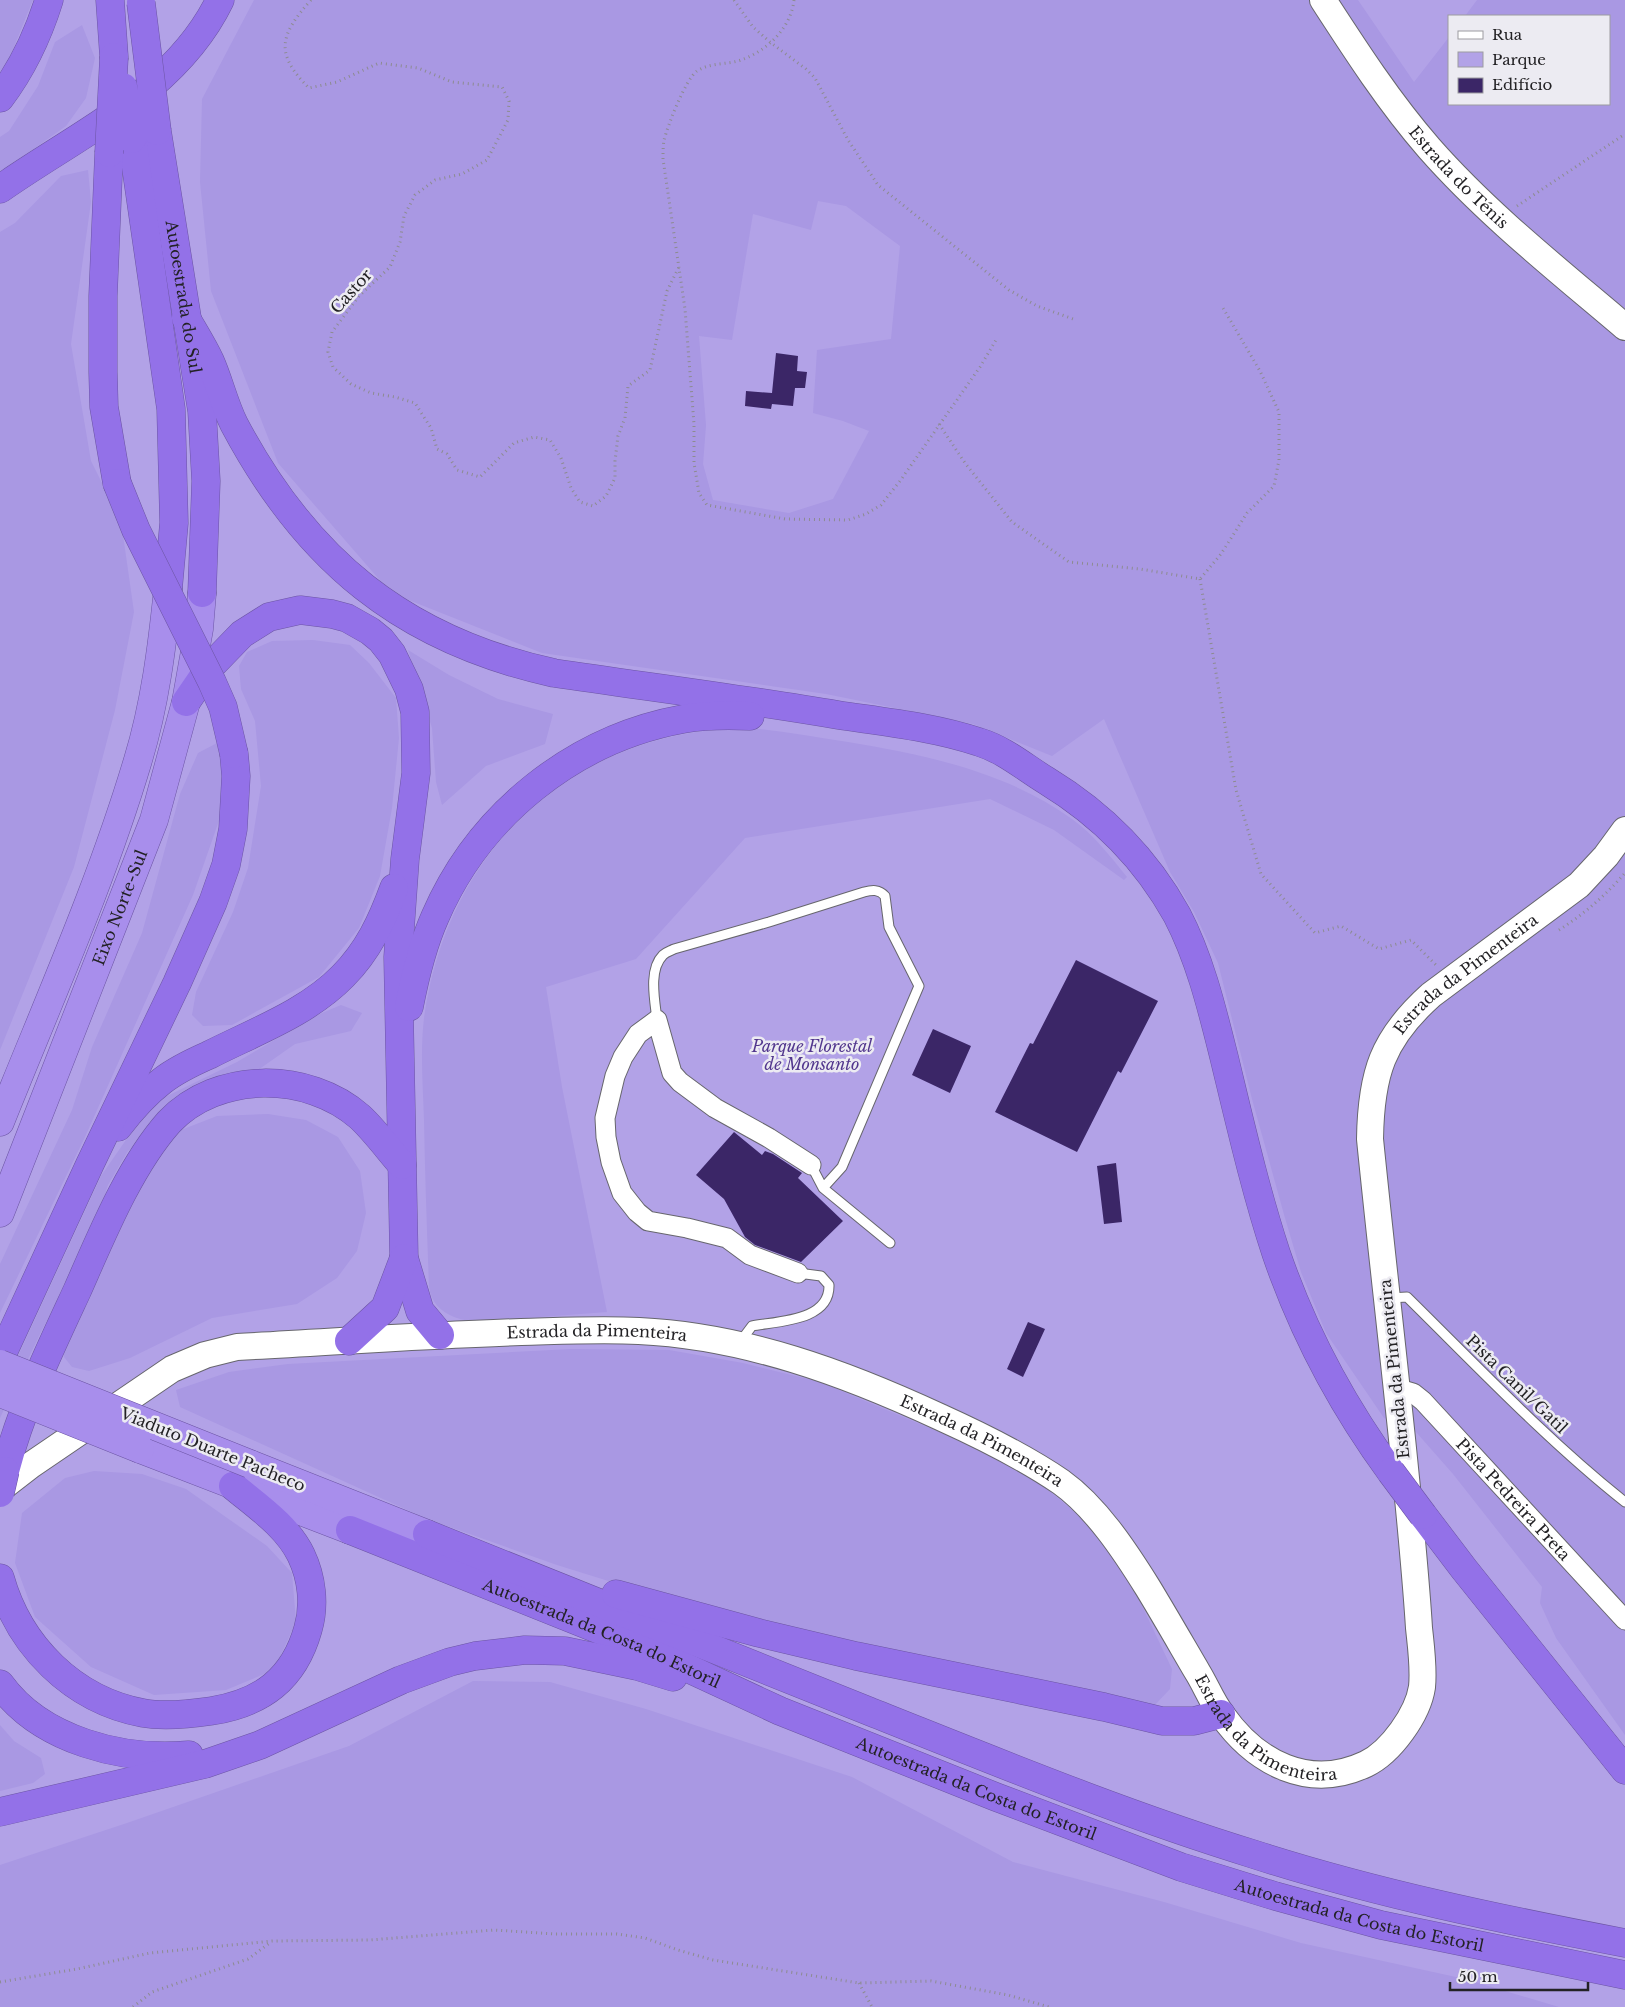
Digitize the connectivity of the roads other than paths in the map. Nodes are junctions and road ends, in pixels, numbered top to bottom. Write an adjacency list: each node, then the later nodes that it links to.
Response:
1 (49, 0): 6 (highway)
2 (110, 0): 7 (highway, bridge)
3 (220, 0): 8 (highway)
4 (1323, 0): 10 (main road, Estrada do Ténis)
5 (141, 2): 7 (highway, Autoestrada do Sul, bridge)
6 (0, 98)
7 (132, 141): 9 (highway, Autoestrada do Sul); 11 (highway, Autoestrada do Sul); 20 (highway, bridge)
8 (0, 189)
9 (186, 318): 12 (highway, Autoestrada do Sul); 14 (highway)
10 (1625, 327)
11 (168, 588): 19 (highway, Eixo Norte-Sul)
12 (202, 593): 13 (highway, Eixo Norte-Sul)
13 (186, 702): 16 (highway); 24 (highway, Eixo Norte-Sul)
14 (1036, 774): 18 (highway); 47 (highway, bridge)
15 (1625, 830): 28 (main road, Estrada da Pimenteira)
16 (405, 859): 18 (highway); 20 (highway)
17 (657, 1020): 22 (street); 23 (lane); 27 (street)
18 (400, 1058): 21 (highway)
19 (0, 1122)
20 (90, 1164): 32 (highway)
21 (402, 1165): 26 (highway); 36 (highway)
22 (811, 1165): 23 (lane)
23 (823, 1188): 25 (lane)
24 (0, 1213)
25 (890, 1243)
26 (404, 1258): 29 (highway); 30 (highway)
27 (798, 1273): 31 (lane)
28 (1387, 1298): 34 (main road, Estrada da Pimenteira); 38 (lane, Pista Canil/Gatil)
29 (440, 1335): 30 (main road, Estrada da Pimenteira); 31 (main road, Estrada da Pimenteira)
30 (349, 1341): 36 (main road, Estrada da Pimenteira)
31 (738, 1344): 45 (main road, Estrada da Pimenteira)
32 (0, 1359)
33 (0, 1364): 40 (highway, Viaduto Duarte Pacheco, bridge)
34 (1396, 1388): 42 (street, Pista Pedreira Preta); 45 (main road, Estrada da Pimenteira)
35 (0, 1393): 37 (highway, Viaduto Duarte Pacheco, bridge)
36 (2, 1484)
37 (233, 1486): 39 (highway, Viaduto Duarte Pacheco); 41 (highway)
38 (1625, 1502)
39 (350, 1530): 44 (highway, Autoestrada da Costa do Estoril)
40 (427, 1534): 45 (highway); 49 (highway, Autoestrada da Costa do Estoril)
41 (0, 1578)
42 (1625, 1620)
43 (0, 1684): 46 (highway)
44 (780, 1711): 46 (highway); 50 (highway, Autoestrada da Costa do Estoril)
45 (1221, 1714)
46 (294, 1730): 48 (highway)
47 (1625, 1770)
48 (0, 1812)
49 (1625, 1943)
50 (1625, 1975)

